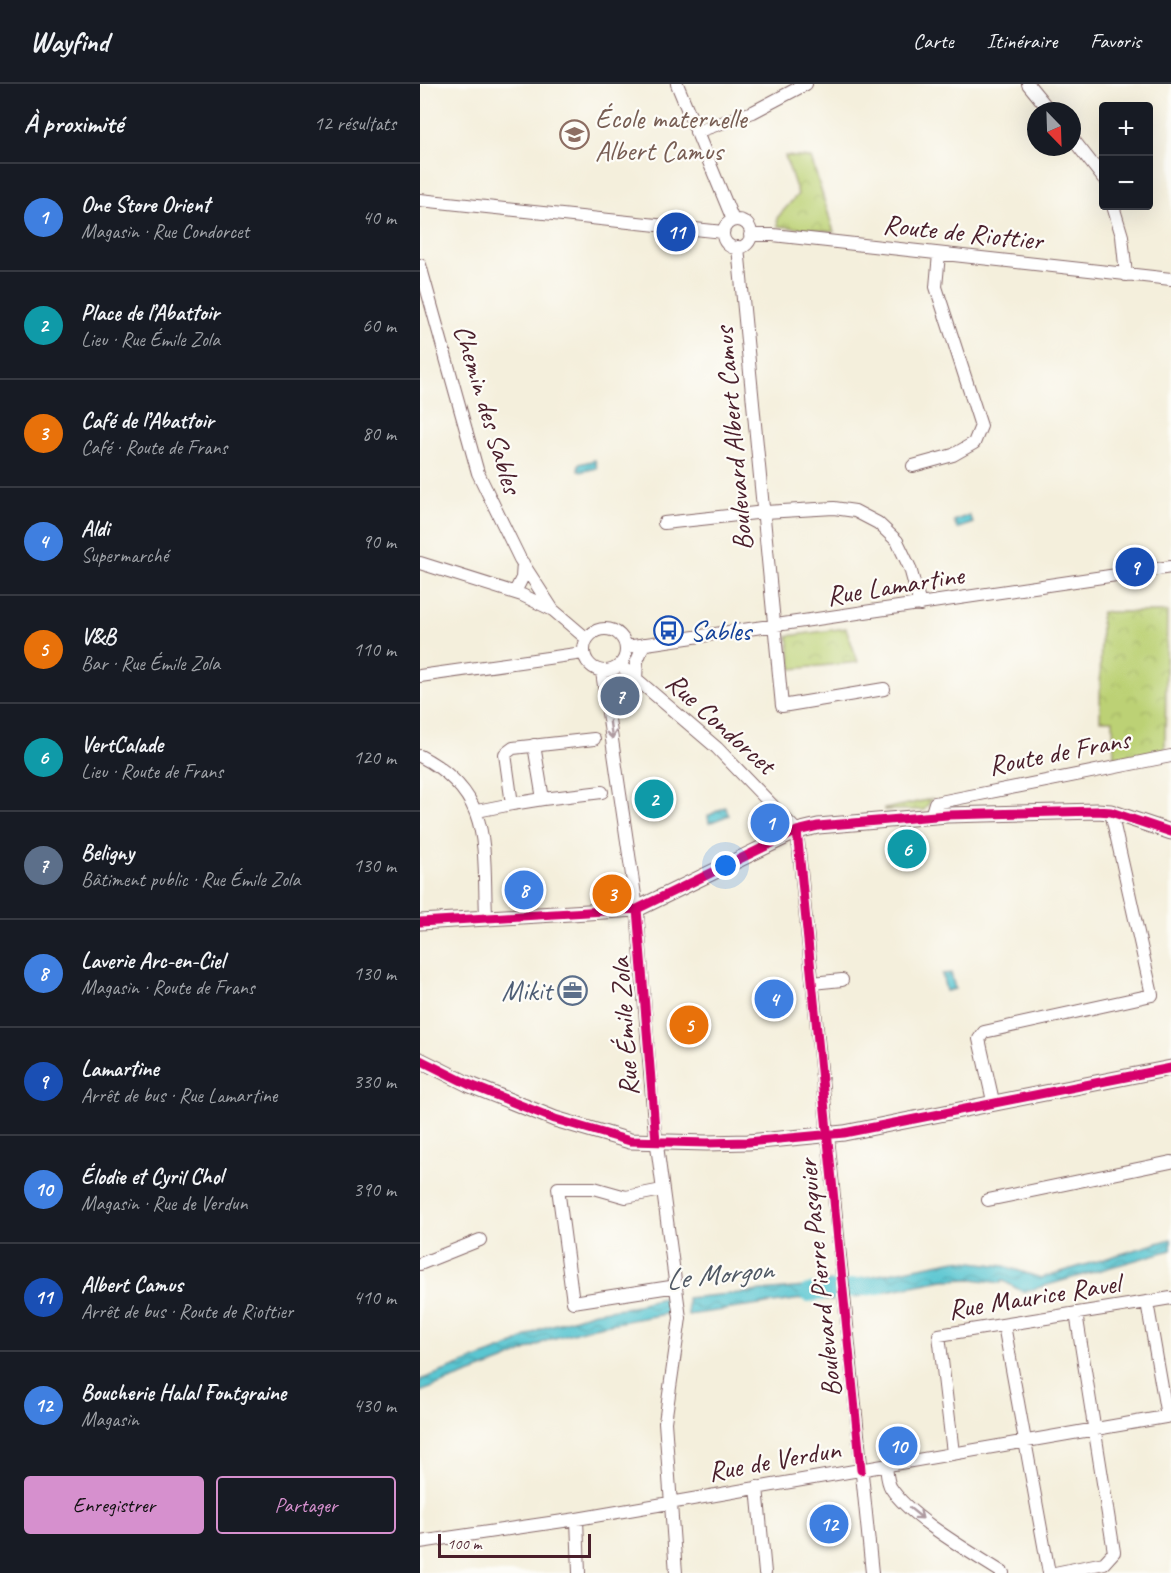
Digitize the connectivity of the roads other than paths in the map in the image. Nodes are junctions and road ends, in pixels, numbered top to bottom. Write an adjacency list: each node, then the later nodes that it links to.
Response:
1 (677, 84): 5 (street)
2 (806, 84): 5 (street)
3 (1028, 84): 4 (street)
4 (1043, 102)
5 (696, 132): 10 (street)
6 (1081, 150): 7 (street)
7 (1099, 173)
8 (420, 200): 11 (street)
9 (1114, 210): 16 (street)
10 (732, 220): 11 (street); 12 (street)
11 (723, 232): 13 (street)
12 (750, 235): 13 (street); 14 (street, Route de Riottier)
13 (738, 247): 19 (street, Boulevard Albert Camus)
14 (939, 254): 16 (street, Route de Riottier); 18 (street)
15 (420, 265): 22 (street, Chemin des Sables)
16 (1126, 275): 17 (street, Route de Riottier)
17 (1171, 279)
18 (913, 466)
19 (765, 512): 20 (street); 25 (street); 27 (street, Boulevard Albert Camus)
20 (664, 523)
21 (420, 563): 24 (street)
22 (526, 567): 24 (street); 26 (street, Chemin des Sables)
23 (1171, 567): 25 (street, Rue Lamartine)
24 (515, 592): 26 (street)
25 (920, 605): 27 (street, Rue Lamartine)
26 (553, 610): 28 (street)
27 (774, 627): 29 (street, Rue Lamartine); 36 (street, Boulevard Albert Camus)
28 (586, 639): 30 (street); 31 (street)
29 (645, 644): 30 (street, Rue Lamartine); 35 (street, Rue Condorcet)
30 (626, 646): 32 (street)
31 (584, 653): 33 (street); 34 (street)
32 (620, 665): 33 (street); 35 (street, Rue Condorcet)
33 (602, 672): 51 (street, Rue Émile Zola, one-way to 51)
34 (420, 676)
35 (636, 679): 49 (street, Rue Condorcet)
36 (884, 689)
37 (594, 738): 38 (street)
38 (534, 746): 43 (street); 44 (street)
39 (420, 756): 45 (street)
40 (1171, 756): 42 (street, Route de Frans)
41 (602, 792): 43 (street)
42 (957, 798): 47 (street, Route de Frans); 48 (street, Route de Frans)
43 (543, 799): 44 (street)
44 (512, 804): 45 (street)
45 (477, 811): 52 (street)
46 (1111, 812): 47 (street); 50 (street); 58 (street)
47 (950, 815): 48 (street)
48 (931, 816): 49 (street)
49 (796, 831): 51 (street); 55 (street, Boulevard Pierre Pasquier)
50 (1171, 832)
51 (637, 909): 52 (street); 60 (street, Rue Émile Zola)
52 (486, 917): 53 (street)
53 (420, 922)
54 (842, 980): 55 (street)
55 (812, 983): 59 (street, Boulevard Pierre Pasquier)
56 (420, 1060): 60 (street)
57 (1171, 1068): 58 (street)
58 (993, 1101): 59 (street)
59 (827, 1135): 60 (street); 76 (street, Boulevard Pierre Pasquier)
60 (656, 1141): 62 (street, Rue Émile Zola)
61 (1171, 1162): 63 (street)
62 (662, 1190): 66 (street, Rue Émile Zola); 66 (street)
63 (988, 1200)
64 (480, 1240): 65 (street)
65 (420, 1264)
66 (677, 1288): 78 (street, Rue Émile Zola)
67 (1171, 1298): 68 (street, Rue Maurice Ravel)
68 (1147, 1302): 69 (street, Rue Maurice Ravel); 71 (street, Rue Maurice Ravel)
69 (1076, 1313): 70 (street, Rue Maurice Ravel); 72 (street)
70 (1004, 1325): 73 (street); 74 (street, Rue Maurice Ravel)
71 (1169, 1416): 72 (street, Rue de Verdun)
72 (1094, 1429): 73 (street, Rue de Verdun); 87 (street)
73 (1026, 1441): 74 (street, Rue de Verdun); 86 (street)
74 (953, 1453): 75 (street, Rue de Verdun)
75 (886, 1466): 76 (street, Rue de Verdun); 85 (street, one-way to 85)
76 (861, 1470): 77 (street, Rue de Verdun); 84 (street, Boulevard Pierre Pasquier)
77 (757, 1487): 78 (street, Rue de Verdun); 83 (street)
78 (673, 1502): 79 (street, Rue de Verdun); 82 (street, Rue Émile Zola)
79 (576, 1519): 80 (street, Rue de Verdun); 81 (street)
80 (420, 1542)
81 (579, 1573)
82 (676, 1573)
83 (765, 1573)
84 (872, 1573)
85 (1003, 1573)
86 (1049, 1573)
87 (1055, 1573)

